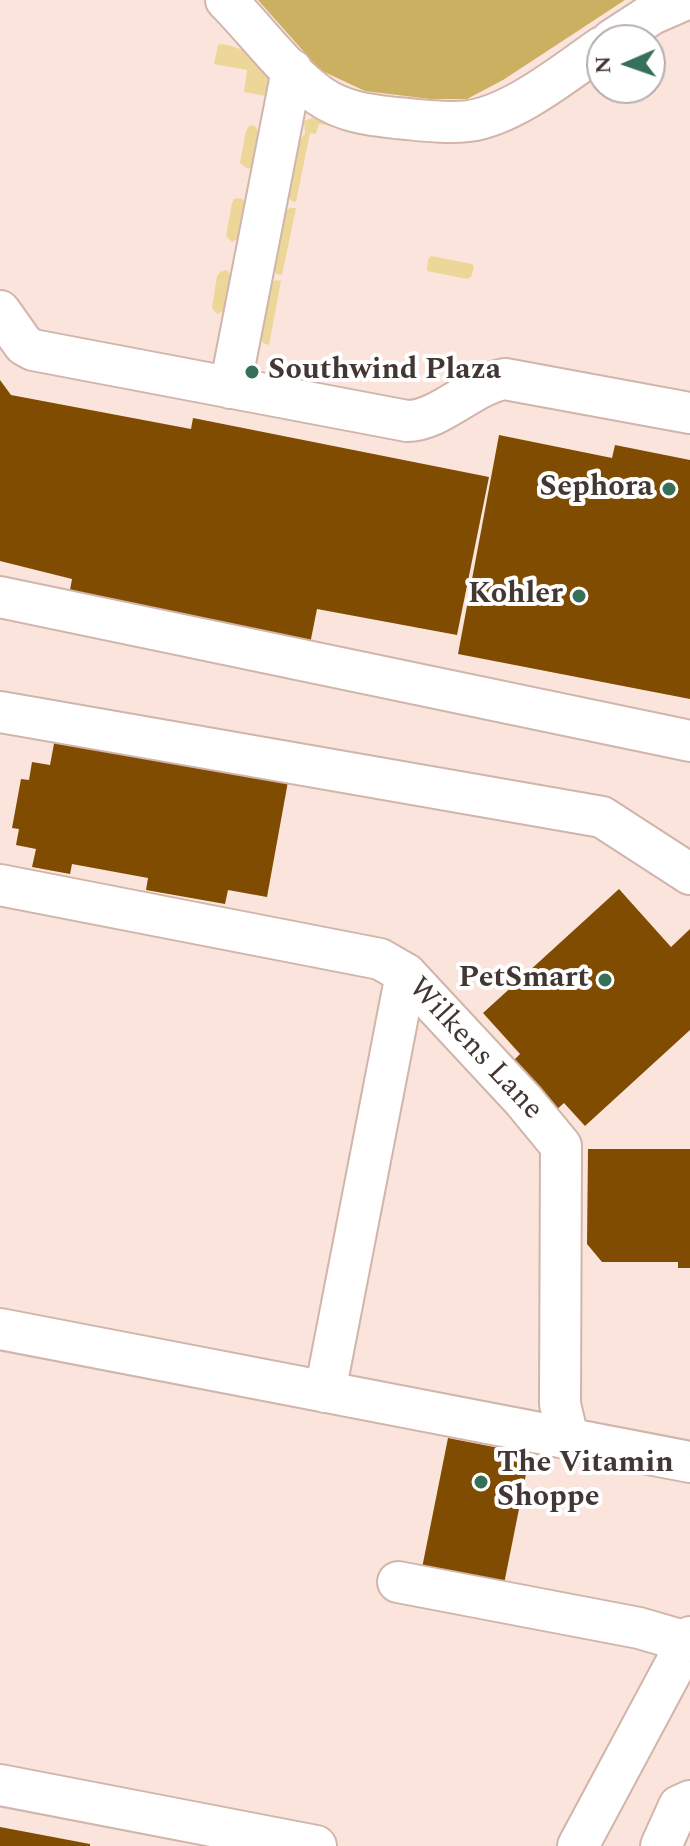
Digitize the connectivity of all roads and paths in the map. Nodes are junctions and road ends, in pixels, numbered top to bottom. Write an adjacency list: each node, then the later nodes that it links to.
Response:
1 (226, 0): 5 (lane)
2 (684, 0): 3 (lane)
3 (637, 24)
4 (586, 57): 5 (lane)
5 (292, 70): 7 (lane)
6 (0, 311): 7 (lane)
7 (230, 388): 8 (lane)
8 (690, 413)
9 (0, 597): 11 (lane)
10 (0, 712): 12 (lane)
11 (690, 741)
12 (690, 874)
13 (0, 885): 14 (lane, Wilkens Lane)
14 (406, 974): 16 (lane); 17 (lane, Wilkens Lane)
15 (0, 1329): 16 (lane)
16 (325, 1392): 17 (lane)
17 (568, 1438): 18 (lane)
18 (690, 1462)
19 (398, 1582): 20 (lane)
20 (689, 1640): 24 (lane)
21 (0, 1785): 23 (lane)
22 (690, 1801): 25 (lane)
23 (316, 1846)
24 (578, 1846)
25 (661, 1846)

